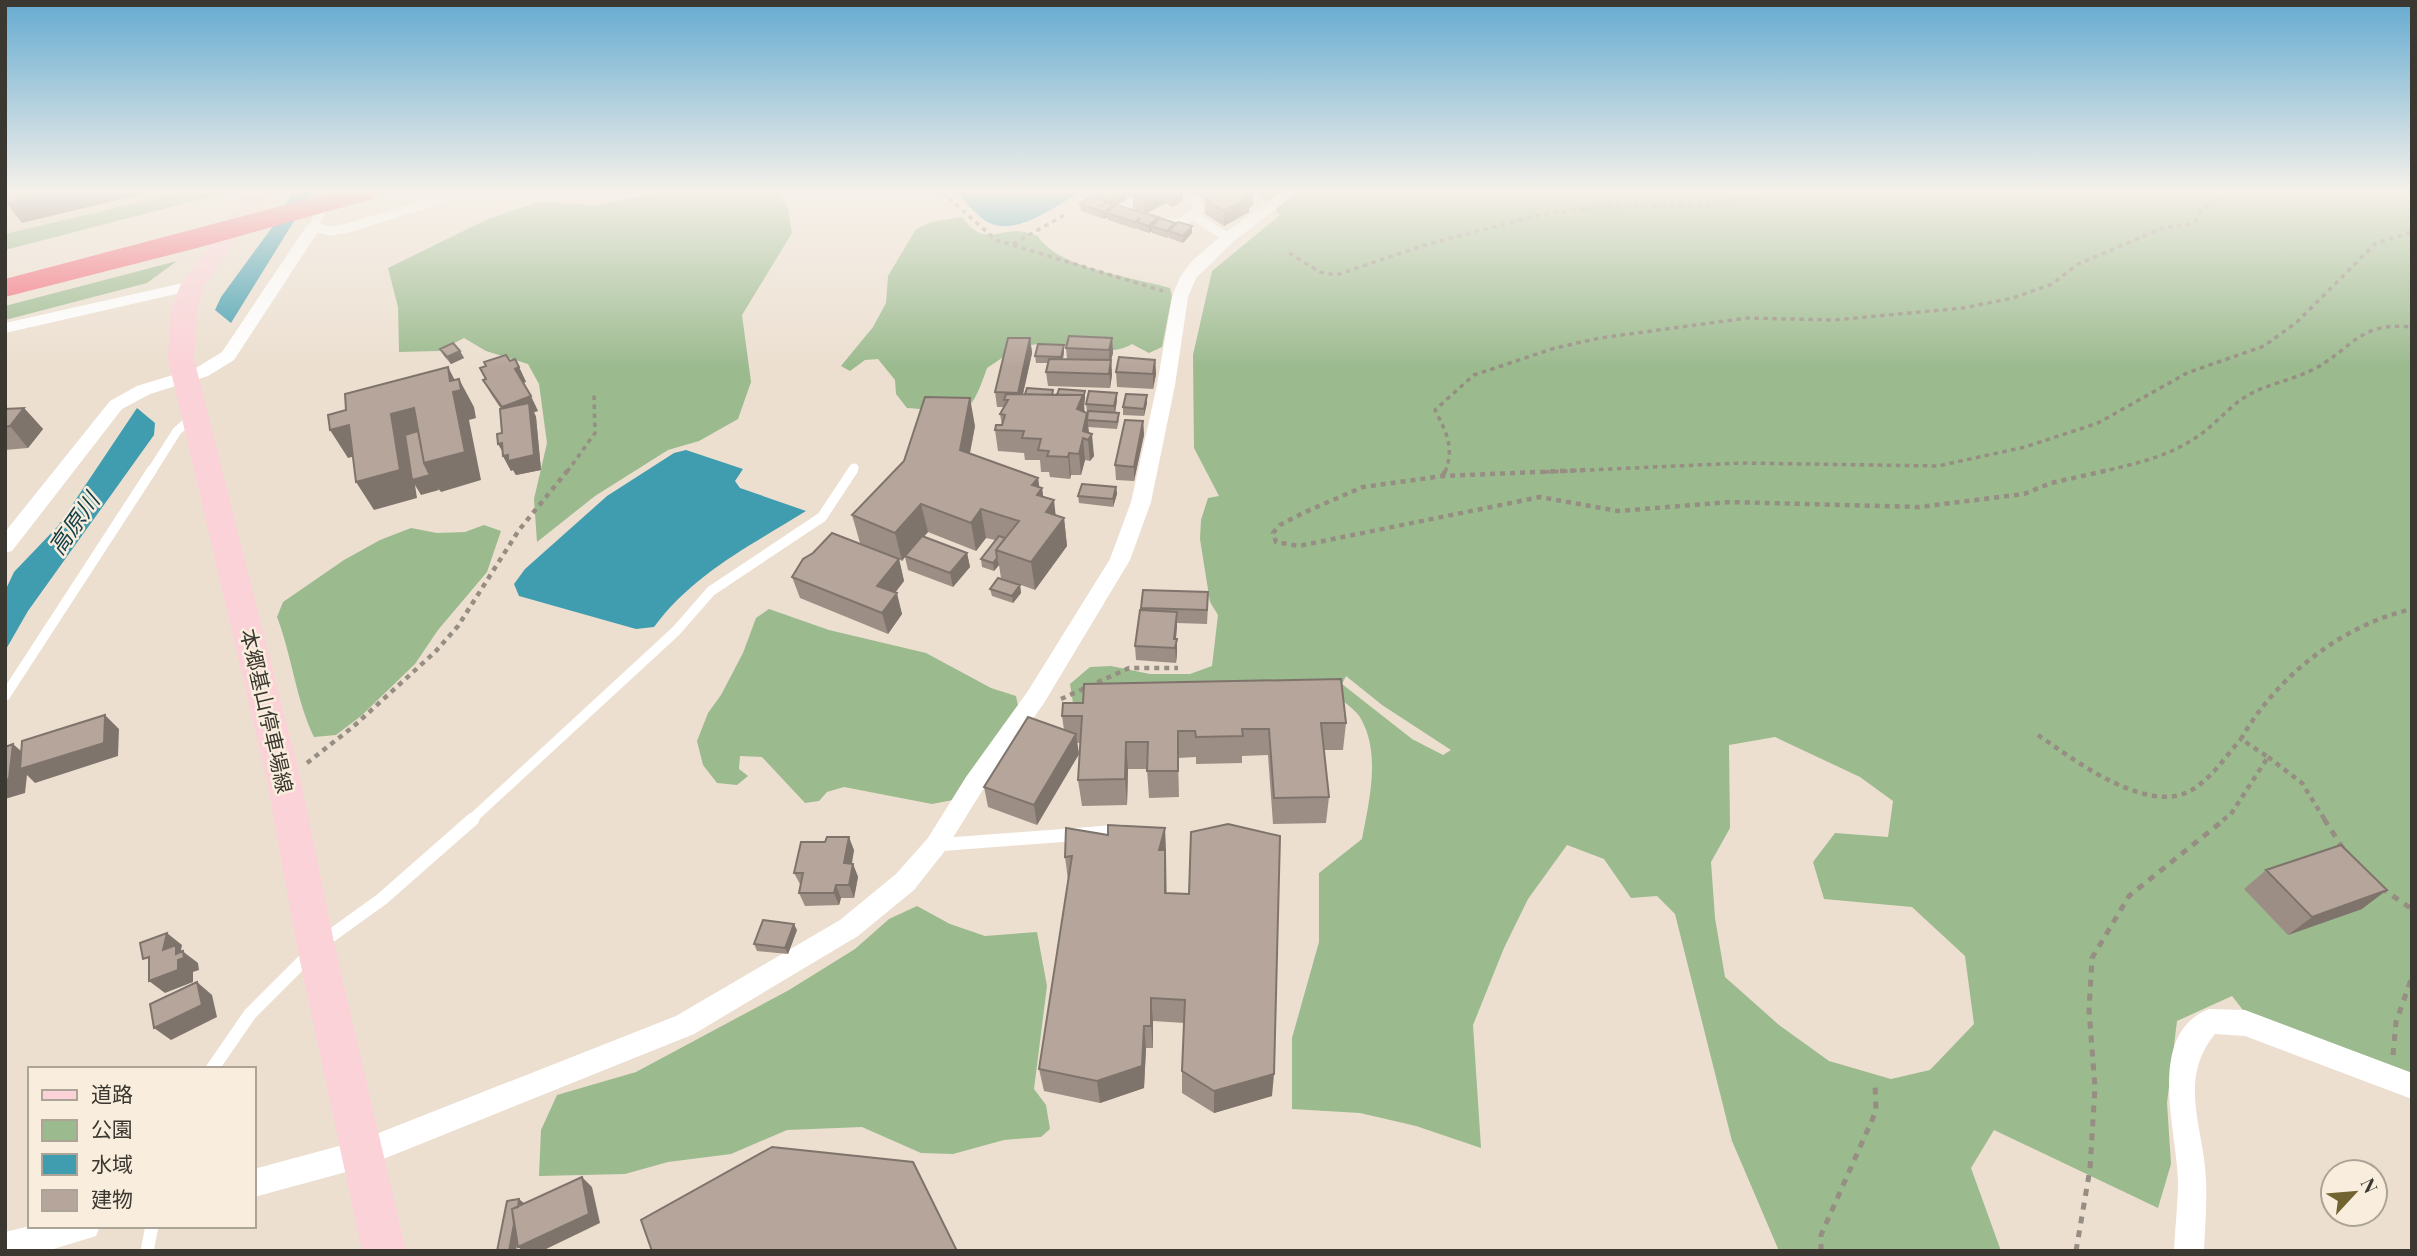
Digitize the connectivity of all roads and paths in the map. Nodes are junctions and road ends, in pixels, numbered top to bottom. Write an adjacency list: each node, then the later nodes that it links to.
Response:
1 (59, 251): 11 (highway)
2 (153, 251): 13 (highway)
3 (218, 251): 12 (main road, 本郷基山停車場線)
4 (297, 251): 17 (street)
5 (1031, 251): 14 (path)
6 (1213, 251): 14 (street)
7 (1408, 251): 10 (path)
8 (2110, 251): 21 (path)
9 (2368, 251): 21 (path)
10 (1289, 253)
11 (5, 264)
12 (192, 286): 16 (street); 17 (main road, 本郷基山停車場線)
13 (5, 288)
14 (1180, 297): 26 (street)
15 (2412, 327): 21 (path)
16 (5, 328)
17 (184, 379): 19 (main road, 本郷基山停車場線); 22 (street)
18 (594, 394): 30 (path)
19 (194, 416): 25 (lane); 30 (main road, 本郷基山停車場線)
20 (854, 468): 36 (lane)
21 (1443, 476)
22 (5, 546)
23 (2412, 609): 28 (path)
24 (1178, 668): 26 (path)
25 (5, 696)
26 (1036, 697): 32 (street)
27 (2038, 734): 28 (path)
28 (2241, 739): 29 (path)
29 (2267, 757): 33 (path); 49 (path)
30 (284, 781): 36 (main road, 本郷基山停車場線)
31 (1130, 830): 32 (lane)
32 (936, 845): 41 (street)
33 (2347, 854)
34 (2371, 880): 35 (path)
35 (2412, 909)
36 (316, 947): 38 (lane); 41 (main road, 本郷基山停車場線)
37 (2412, 977): 40 (path)
38 (213, 1067)
39 (1875, 1083): 48 (path)
40 (2405, 1083): 50 (street)
41 (361, 1154): 42 (street); 47 (main road, 本郷基山停車場線)
42 (256, 1182)
43 (78, 1228): 45 (street)
44 (152, 1228): 46 (lane)
45 (5, 1247)
46 (147, 1251)
47 (384, 1251)
48 (1821, 1251)
49 (2076, 1251)
50 (2189, 1251)

